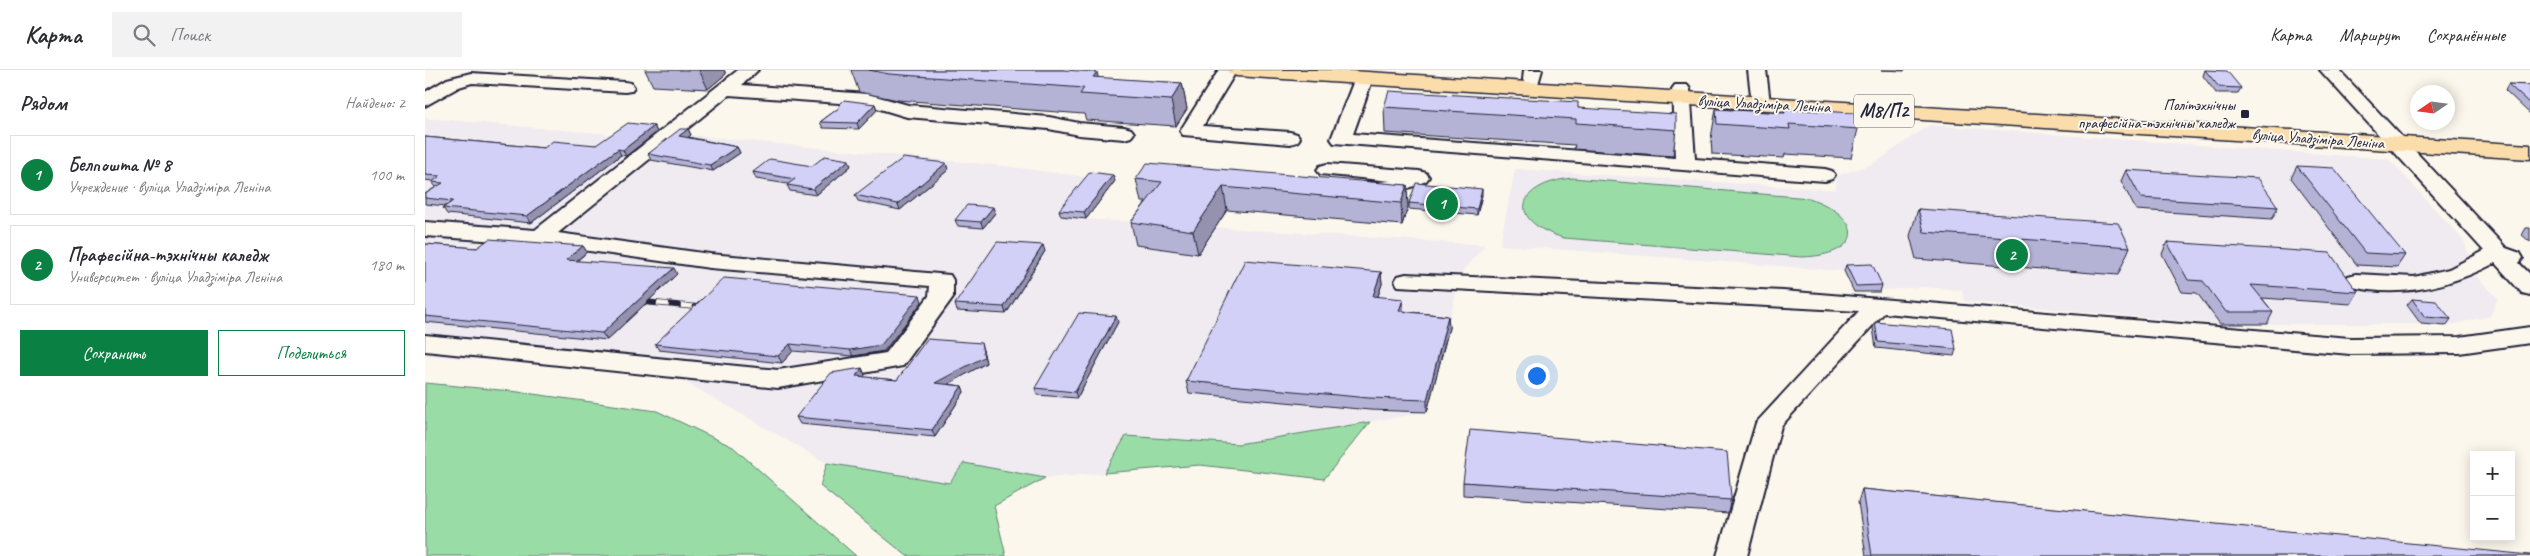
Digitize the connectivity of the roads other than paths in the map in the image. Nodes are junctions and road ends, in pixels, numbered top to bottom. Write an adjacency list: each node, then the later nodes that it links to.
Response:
1 (749, 70): 9 (lane)
2 (1227, 70): 14 (lane)
3 (1237, 70): 6 (main road, вуліца Уладзіміра Леніна / М8/П2)
4 (1757, 70): 11 (lane)
5 (2329, 70): 16 (lane)
6 (1365, 74): 7 (main road, вуліца Уладзіміра Леніна / М8/П2); 10 (main road, вуліца Уладзіміра Леніна / М8/П2); 15 (lane)
7 (1532, 75): 10 (main road, вуліца Уладзіміра Леніна / М8/П2)
8 (625, 88): 12 (lane)
9 (726, 89): 13 (lane); 23 (lane)
10 (1681, 94): 11 (main road, вуліца Уладзіміра Леніна / М8/П2); 19 (lane)
11 (1761, 98): 16 (main road, вуліца Уладзіміра Леніна / М8/П2)
12 (425, 100)
13 (1124, 133)
14 (1290, 138)
15 (1341, 139): 19 (lane); 21 (lane)
16 (2392, 139): 17 (main road, вуліца Уладзіміра Леніна / М8/П2); 18 (main road, вуліца Уладзіміра Леніна / М8/П2); 24 (lane)
17 (2530, 143)
18 (2530, 152)
19 (1685, 165): 20 (lane)
20 (1825, 175)
21 (1318, 178)
22 (425, 228): 23 (lane)
23 (540, 237): 31 (lane)
24 (2498, 252): 25 (lane); 27 (lane); 28 (lane)
25 (2530, 266)
26 (1406, 281): 29 (lane)
27 (2356, 281)
28 (2530, 288)
29 (1878, 305): 30 (lane); 32 (lane)
30 (2530, 335)
31 (425, 343)
32 (1732, 556)

